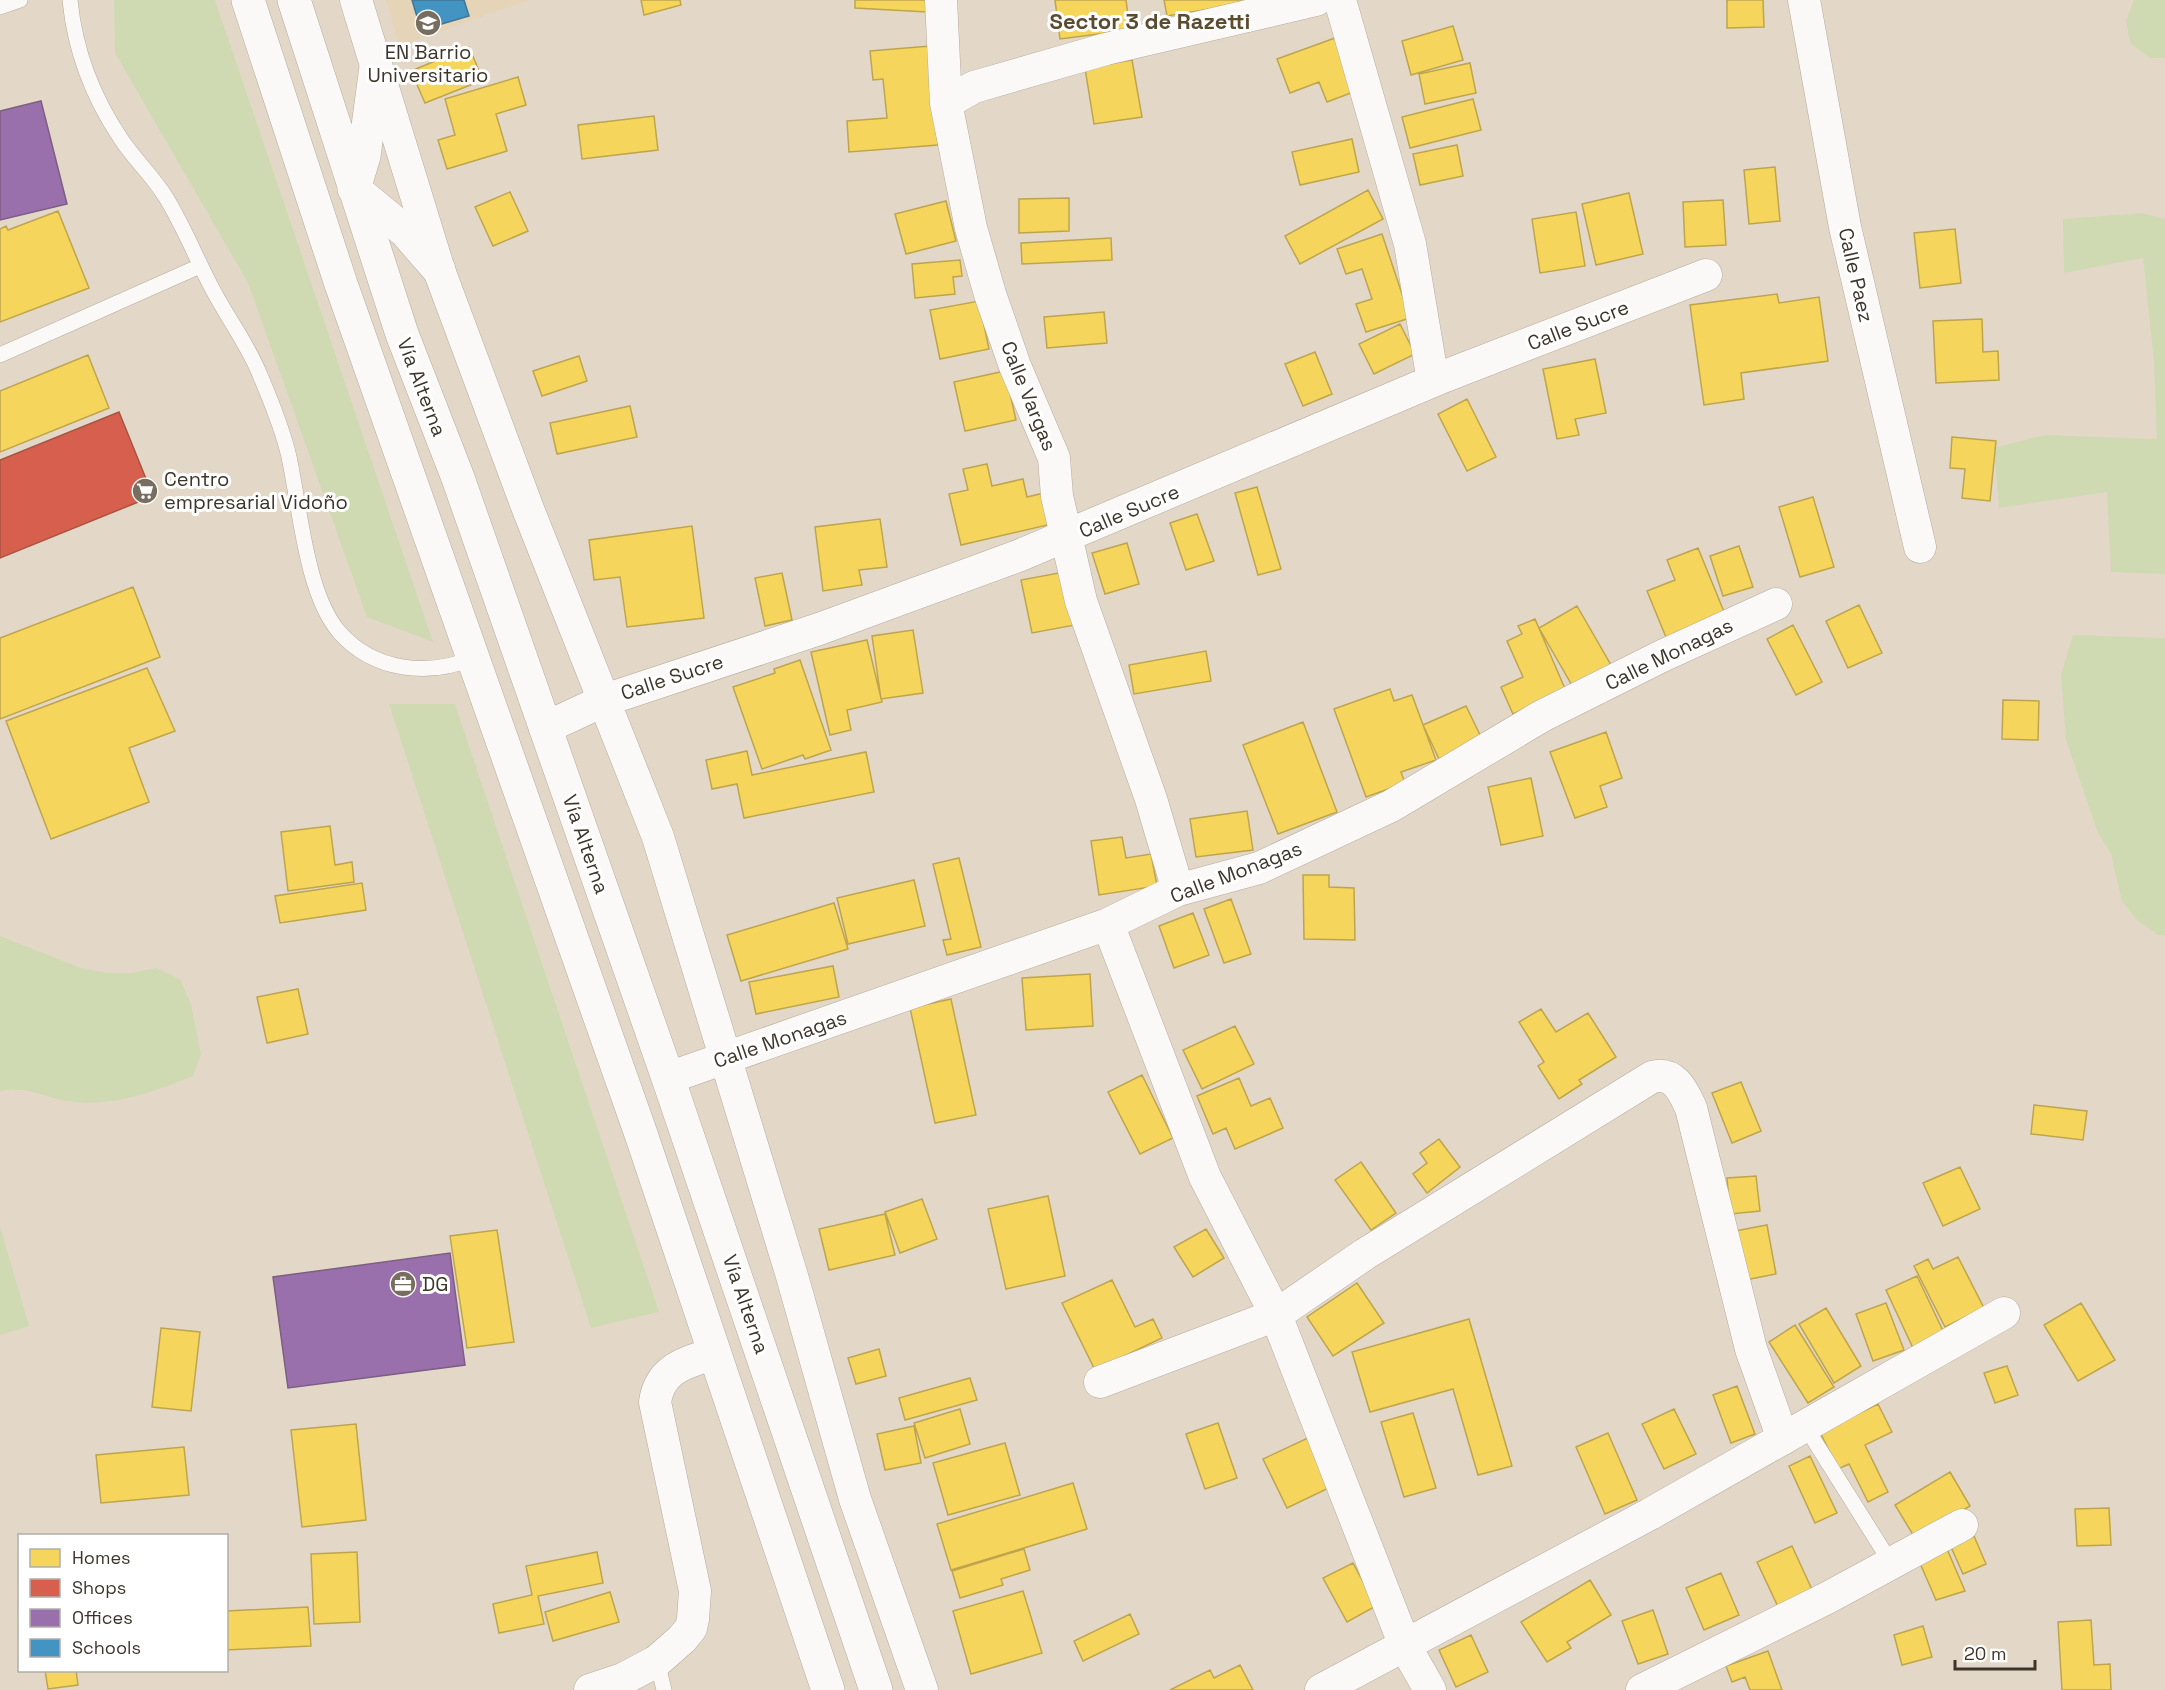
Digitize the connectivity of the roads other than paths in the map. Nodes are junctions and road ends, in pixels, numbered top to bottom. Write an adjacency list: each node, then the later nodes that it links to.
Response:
1 (20, 0): 10 (lane)
2 (70, 0): 14 (lane)
3 (248, 0): 22 (highway, Vía Alterna)
4 (294, 0): 13 (highway, Vía Alterna)
5 (356, 0): 11 (street)
6 (941, 0): 12 (street, Calle Vargas)
7 (1316, 0): 12 (street)
8 (1340, 0): 18 (street)
9 (1804, 0): 20 (street, Calle Paez)
10 (0, 7)
11 (376, 67): 13 (highway); 15 (street)
12 (946, 103): 19 (street, Calle Vargas)
13 (354, 189): 15 (highway); 24 (highway, Vía Alterna)
14 (200, 266): 17 (lane); 22 (lane)
15 (439, 270): 23 (street)
16 (1706, 275): 18 (street, Calle Sucre)
17 (0, 355)
18 (1433, 381): 19 (street, Calle Sucre)
19 (1066, 537): 23 (street, Calle Sucre); 25 (street, Calle Vargas)
20 (1920, 548)
21 (1776, 604): 25 (street, Calle Monagas)
22 (473, 658): 31 (highway, Vía Alterna)
23 (605, 700): 24 (street, Calle Sucre); 27 (street)
24 (545, 728): 28 (highway, Vía Alterna)
25 (1178, 890): 26 (street, Calle Monagas)
26 (1108, 924): 27 (street, Calle Monagas); 30 (street)
27 (726, 1058): 28 (street, Calle Monagas); 41 (street)
28 (668, 1078): 40 (highway, Vía Alterna)
29 (2004, 1312): 33 (street)
30 (1276, 1315): 32 (street); 33 (street); 36 (street)
31 (715, 1353): 37 (street); 39 (highway, Vía Alterna)
32 (1100, 1382)
33 (1794, 1433): 35 (lane); 36 (street)
34 (1962, 1525): 35 (street)
35 (1891, 1563): 44 (street)
36 (1405, 1646): 42 (street); 43 (street)
37 (661, 1676): 38 (street)
38 (590, 1690)
39 (828, 1690)
40 (876, 1690)
41 (922, 1690)
42 (1321, 1690)
43 (1430, 1690)
44 (1642, 1690)

